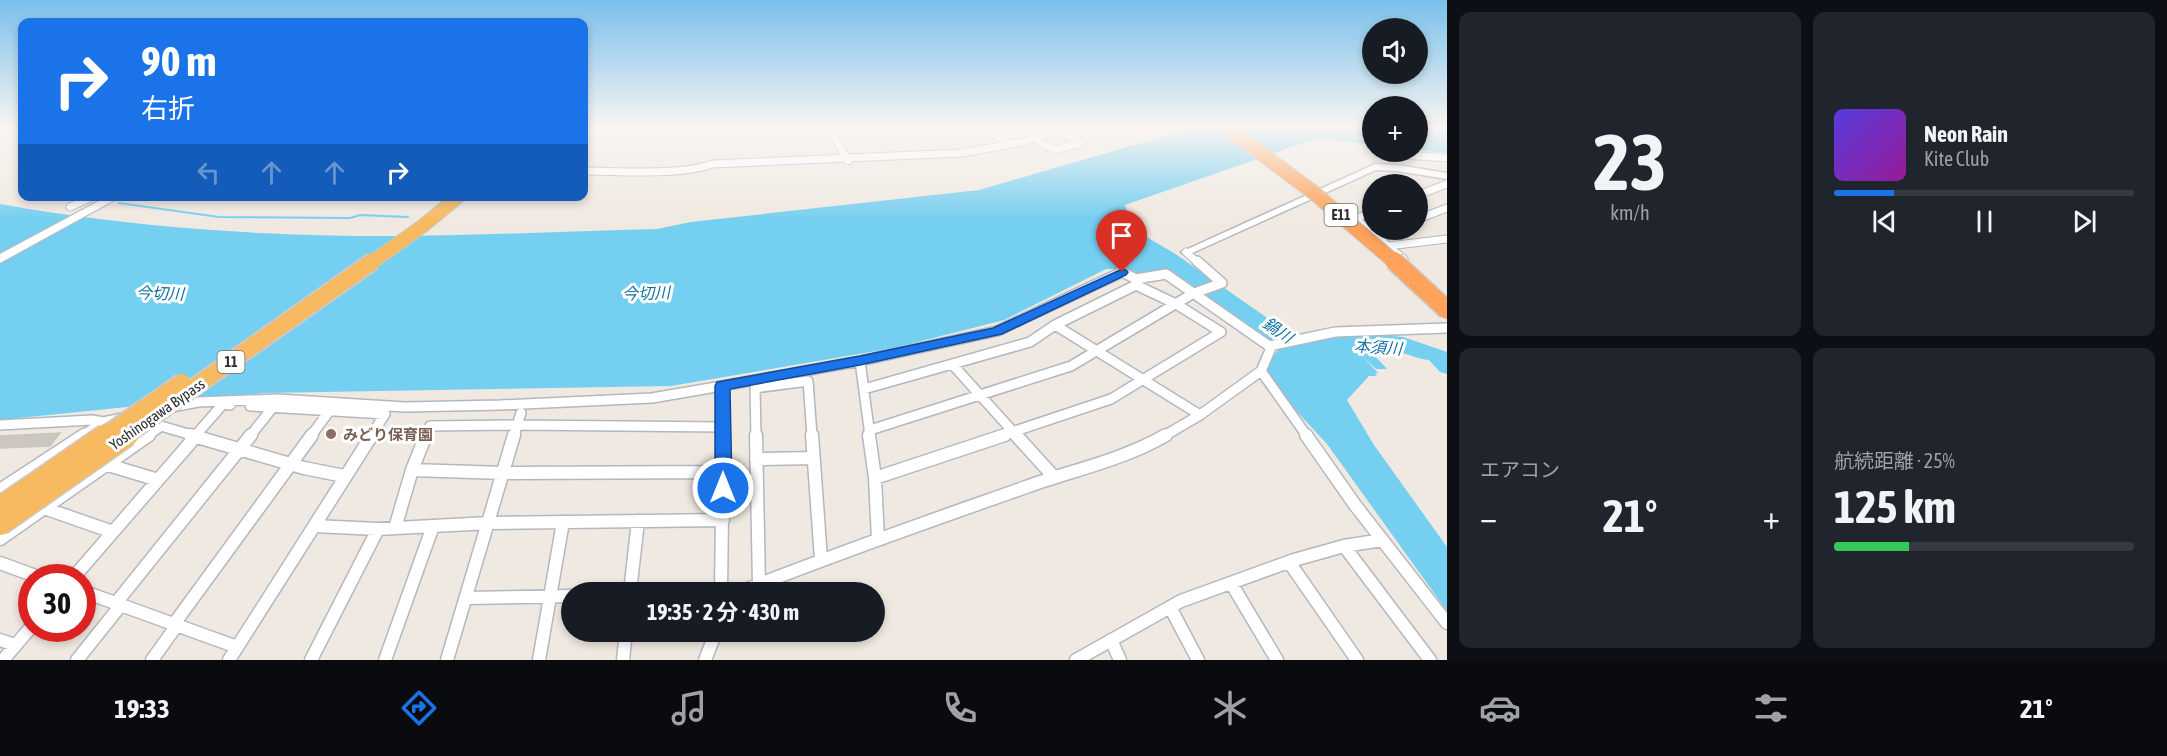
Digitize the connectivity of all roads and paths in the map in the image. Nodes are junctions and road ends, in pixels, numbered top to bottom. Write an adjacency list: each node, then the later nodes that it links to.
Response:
1 (868, 159): 3 (street)
2 (1270, 159): 27 (highway, E11, bridge)
3 (848, 160): 4 (street)
4 (588, 171)
5 (1447, 177): 8 (street)
6 (1444, 185): 7 (street); 9 (street)
7 (1428, 191)
8 (1322, 192): 18 (street); 22 (street)
9 (1447, 193)
10 (83, 201): 14 (street)
11 (108, 201): 23 (main road)
12 (440, 201): 64 (highway, Yoshinogawa Bypass / 11, bridge)
13 (453, 201): 70 (highway, Yoshinogawa Bypass / 11, bridge)
14 (70, 207)
15 (1447, 208): 16 (street)
16 (1428, 215)
17 (1362, 218): 18 (street)
18 (1358, 221): 19 (street); 21 (street)
19 (1362, 222)
20 (1447, 240): 21 (street)
21 (1388, 246): 25 (street)
22 (1186, 252): 24 (street)
23 (0, 259)
24 (1195, 293): 26 (street); 30 (street); 32 (street)
25 (1447, 300)
26 (1176, 304): 28 (street); 31 (street); 35 (street)
27 (1447, 310)
28 (1055, 325): 31 (street); 33 (street)
29 (1447, 328): 30 (street)
30 (1270, 345): 34 (street)
31 (1097, 351): 35 (street); 38 (street)
32 (860, 361): 36 (street); 37 (street)
33 (952, 364): 37 (street); 38 (street)
34 (1261, 371): 42 (street); 78 (street)
35 (1143, 380): 42 (street); 49 (street)
36 (722, 386): 43 (street); 47 (street)
37 (864, 389): 48 (street)
38 (980, 397): 48 (street); 49 (street)
39 (274, 406): 40 (street); 50 (street); 51 (street)
40 (330, 410): 55 (street); 59 (street)
41 (521, 413): 45 (street)
42 (1200, 415): 60 (street)
43 (103, 422): 44 (street); 46 (street); 63 (street)
44 (0, 425)
45 (517, 425): 47 (street); 56 (street); 57 (street)
46 (161, 426): 50 (street); 54 (street)
47 (723, 427): 58 (street)
48 (870, 430): 61 (street)
49 (1012, 431): 60 (street); 61 (street)
50 (195, 437): 51 (street); 62 (street)
51 (241, 450): 55 (street); 94 (street)
52 (813, 458): 53 (street); 53 (street); 80 (street)
53 (756, 459): 87 (street)
54 (105, 464): 62 (street); 65 (street)
55 (290, 464): 59 (street); 97 (street)
56 (412, 470): 57 (street); 74 (street)
57 (504, 472): 58 (street); 69 (street)
58 (723, 472): 66 (street)
59 (344, 477): 71 (street)
60 (1054, 477): 77 (street)
61 (875, 478): 77 (street)
62 (158, 480): 75 (street)
63 (0, 490)
64 (0, 508)
65 (44, 508): 75 (street); 76 (street)
66 (723, 520): 67 (street); 86 (street)
67 (638, 521): 68 (street); 85 (street)
68 (563, 522): 69 (street); 90 (street)
69 (489, 523): 72 (street); 93 (street)
70 (0, 524)
71 (314, 526): 73 (street); 104 (street)
72 (432, 526): 74 (street); 110 (street)
73 (378, 528): 74 (street); 109 (street)
74 (394, 528)
75 (113, 532): 83 (street)
76 (0, 539)
77 (878, 539): 80 (street)
78 (1382, 540): 79 (street); 96 (street)
79 (1344, 546): 81 (street); 120 (street)
80 (821, 559): 88 (street)
81 (1289, 562): 89 (street); 119 (street)
82 (0, 563): 84 (street)
83 (85, 564)
84 (18, 570)
85 (631, 582)
86 (721, 582)
87 (759, 582)
88 (764, 582)
89 (1231, 583): 95 (street); 118 (street)
90 (550, 595): 92 (street); 93 (street); 112 (street)
91 (96, 596): 94 (street)
92 (561, 596)
93 (466, 598): 111 (street)
94 (118, 604): 97 (street); 106 (street)
95 (1170, 607): 99 (street); 117 (street)
96 (1447, 623)
97 (175, 625): 104 (street); 107 (street)
98 (0, 640): 103 (street)
99 (1111, 640): 115 (street); 116 (street)
100 (18, 642): 103 (street)
101 (625, 642): 113 (street)
102 (712, 642): 114 (street)
103 (15, 645): 105 (street)
104 (237, 647): 108 (street)
105 (3, 660)
106 (77, 660)
107 (152, 660)
108 (229, 660)
109 (311, 660)
110 (386, 660)
111 (447, 660)
112 (539, 660)
113 (623, 660)
114 (705, 660)
115 (1076, 660)
116 (1120, 660)
117 (1198, 660)
118 (1277, 660)
119 (1357, 660)
120 (1430, 660)

